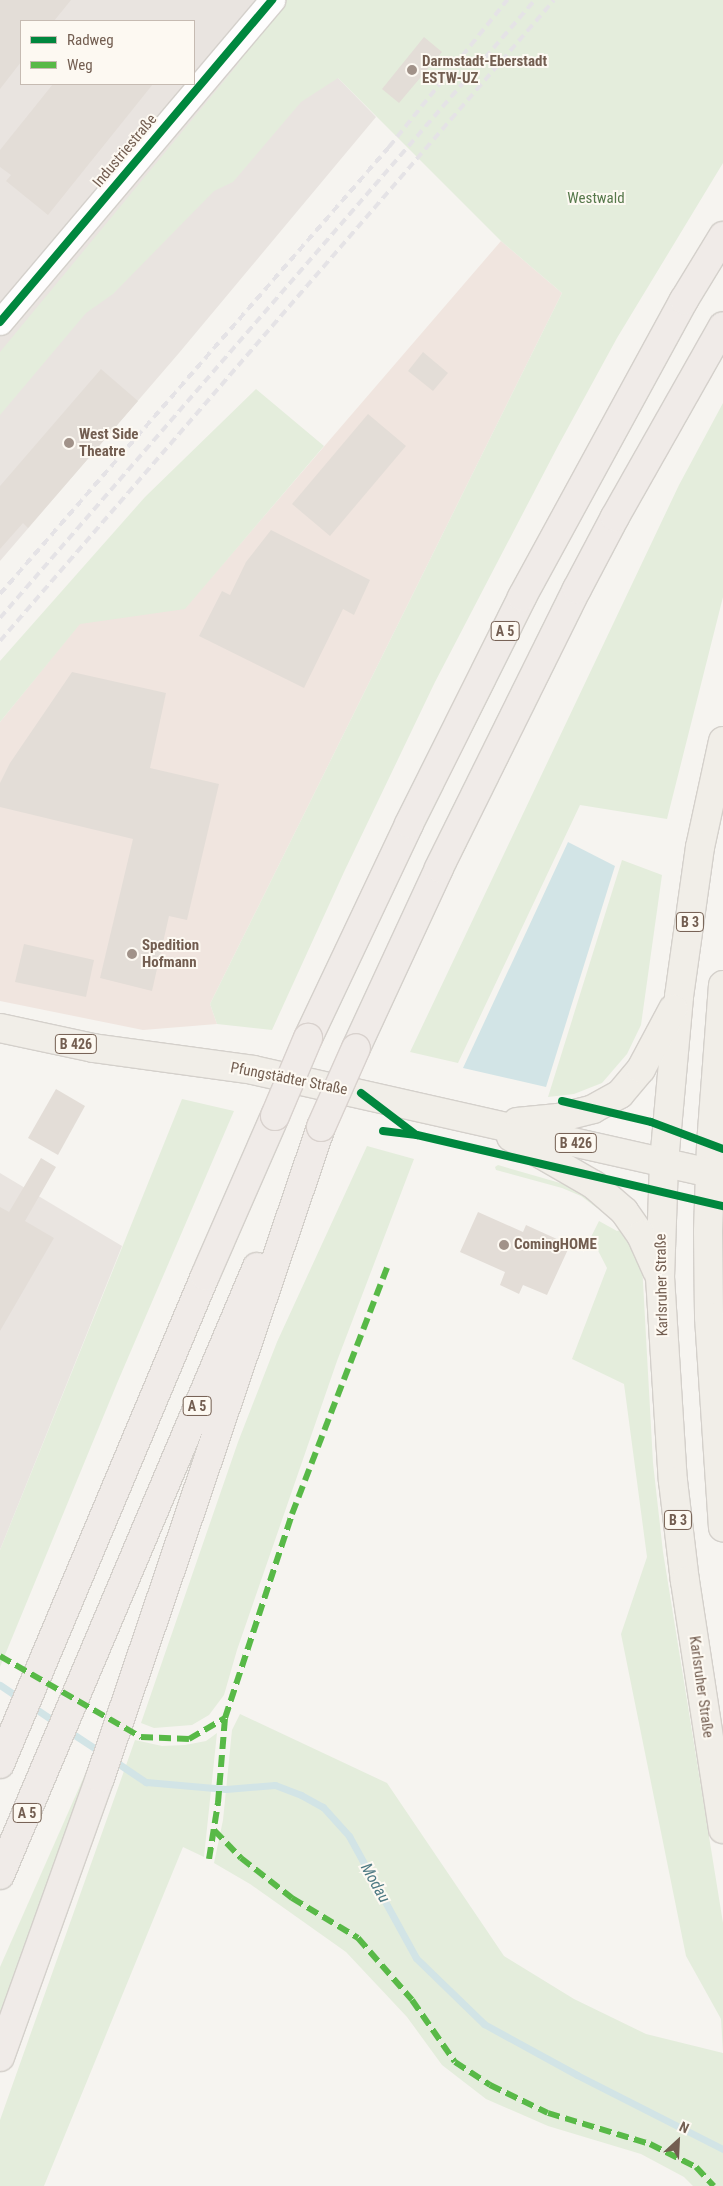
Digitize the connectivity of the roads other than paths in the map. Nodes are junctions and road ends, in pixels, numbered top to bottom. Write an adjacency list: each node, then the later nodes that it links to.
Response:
1 (272, 0): 3 (street, Industriestraße)
2 (723, 236): 15 (highway, A 5, bridge)
3 (0, 322)
4 (723, 326): 10 (highway, A 5, bridge)
5 (723, 741): 7 (main road, Karlsruher Straße / B 3)
6 (723, 985): 12 (main road)
7 (679, 997): 9 (main road); 11 (main road, Karlsruher Straße / B 3)
8 (0, 1028): 9 (main road, Pfungstädter Straße / B 426)
9 (488, 1123): 11 (main road, Pfungstädter Straße / B 426); 13 (main road, B 426)
10 (321, 1127): 17 (highway, A 5); 18 (highway)
11 (664, 1163): 12 (main road, B 426); 13 (main road, Karlsruher Straße / B 3)
12 (709, 1174): 14 (main road)
13 (660, 1277): 16 (main road, Karlsruher Straße / B 3)
14 (723, 1528)
15 (0, 1764)
16 (723, 1829)
17 (0, 1875)
18 (0, 2057)

